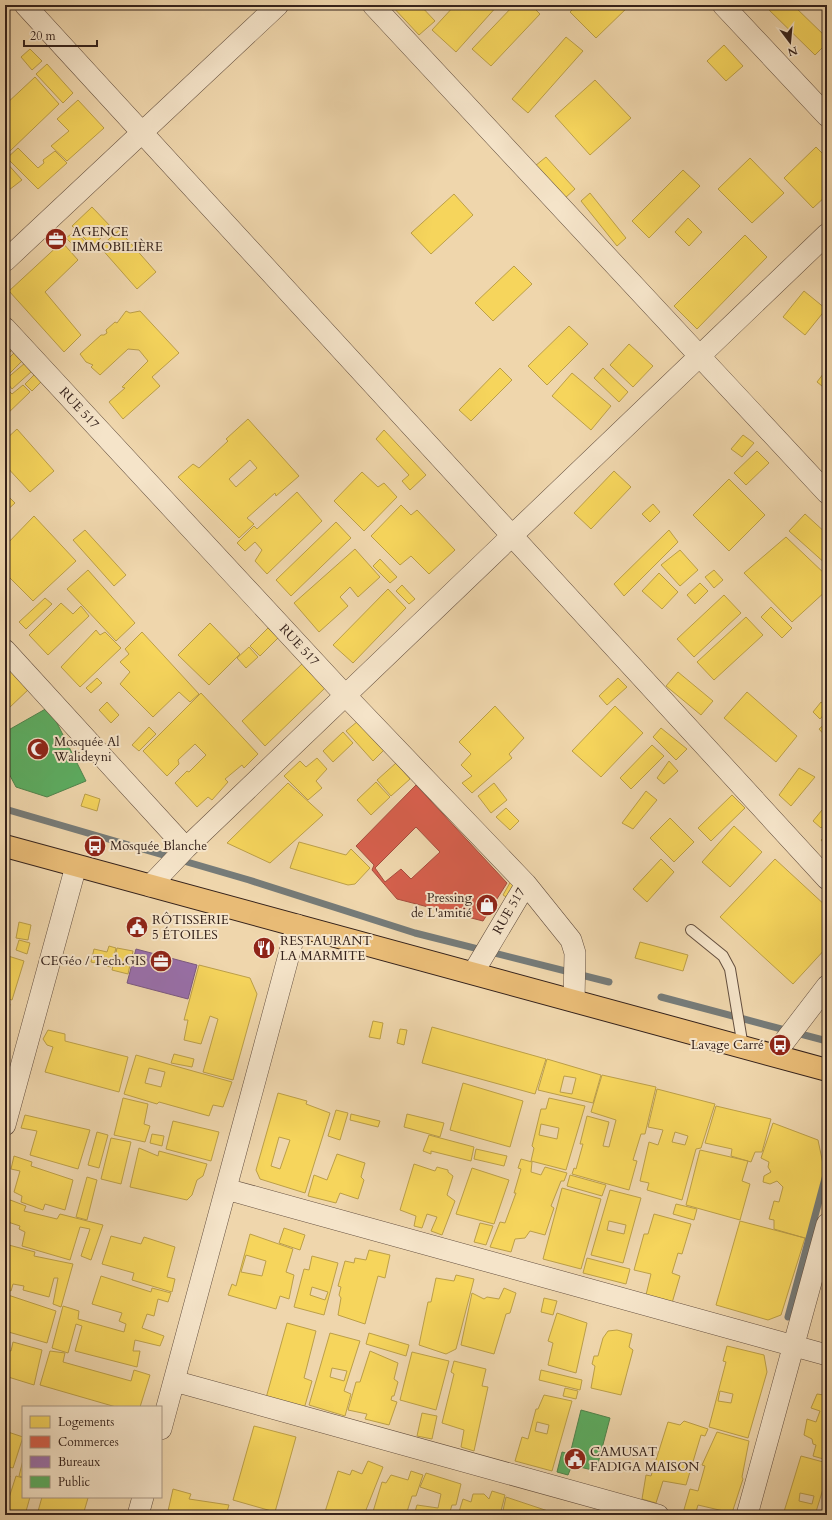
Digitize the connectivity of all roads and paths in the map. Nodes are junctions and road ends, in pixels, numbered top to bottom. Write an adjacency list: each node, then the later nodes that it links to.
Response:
1 (25, 5): 6 (street)
2 (278, 5): 6 (street)
3 (373, 5): 10 (street)
4 (723, 5): 5 (street)
5 (827, 116)
6 (142, 133): 8 (street); 12 (street)
7 (827, 234): 10 (street)
8 (5, 261)
9 (5, 328): 14 (street, RUE 517)
10 (700, 356): 11 (street); 12 (street)
11 (827, 493)
12 (512, 536): 14 (street); 18 (street)
13 (5, 650): 16 (street)
14 (346, 695): 16 (street); 19 (street, RUE 517)
15 (5, 846): 17 (main road)
16 (186, 848): 20 (street)
17 (76, 866): 20 (main road); 29 (street)
18 (827, 879)
19 (526, 884): 23 (street, RUE 517); 25 (street)
20 (150, 886): 21 (main road)
21 (297, 925): 23 (main road); 30 (street)
22 (691, 930): 26 (lane)
23 (473, 973): 25 (main road)
24 (827, 986): 27 (street)
25 (574, 1001): 26 (main road)
26 (743, 1047): 27 (main road)
27 (774, 1055): 28 (main road)
28 (827, 1070)
29 (5, 1125)
30 (226, 1189): 32 (street); 34 (street)
31 (827, 1224): 32 (street)
32 (794, 1346): 33 (street); 39 (street)
33 (827, 1355)
34 (174, 1381): 35 (street); 38 (street)
35 (162, 1425)
36 (142, 1498): 37 (street)
37 (138, 1515)
38 (658, 1515)
39 (747, 1515)

